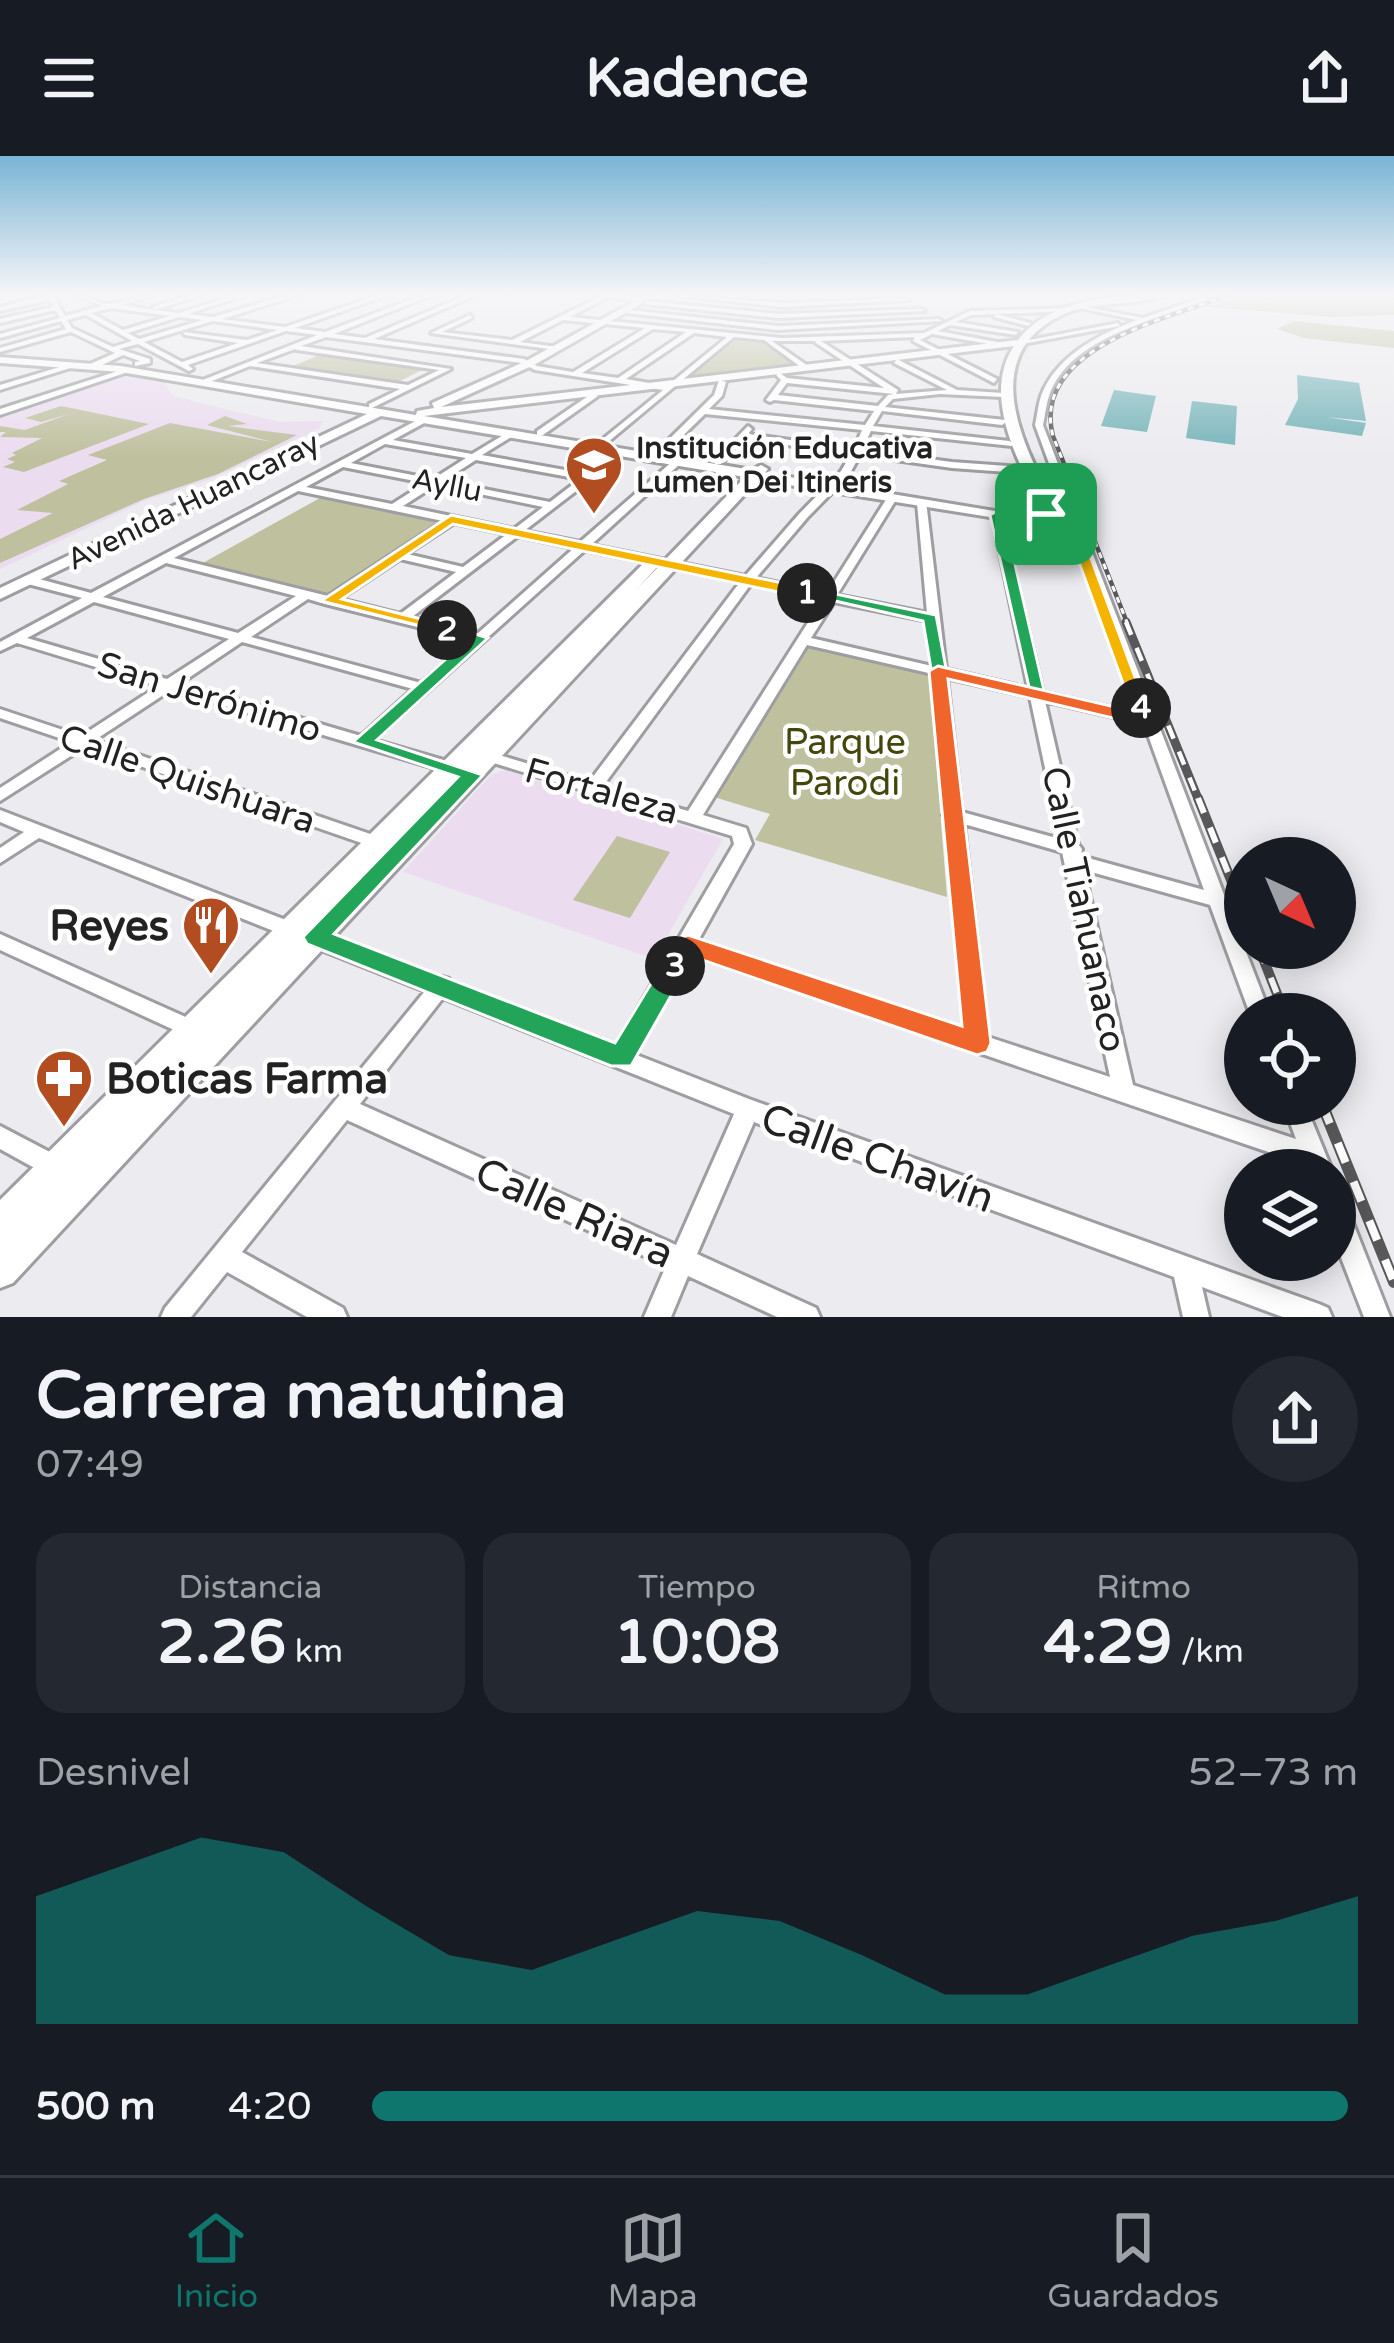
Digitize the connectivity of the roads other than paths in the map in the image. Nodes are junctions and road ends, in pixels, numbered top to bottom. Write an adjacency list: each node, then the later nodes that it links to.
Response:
1 (119, 349): 26 (street)
2 (123, 349): 31 (street)
3 (155, 349): 30 (street)
4 (236, 349): 30 (street)
5 (291, 349): 27 (street)
6 (303, 349): 33 (street)
7 (435, 349): 22 (street)
8 (556, 349): 28 (main road)
9 (558, 349): 28 (main road)
10 (615, 349): 34 (street)
11 (666, 349): 38 (street)
12 (715, 349): 41 (street)
13 (778, 349): 32 (street)
14 (829, 349): 29 (street)
15 (930, 349): 20 (street)
16 (972, 349): 20 (main road)
17 (1010, 349): 44 (main road)
18 (1085, 349): 84 (street)
19 (198, 353): 23 (street)
20 (940, 354): 24 (main road); 29 (main road); 44 (street)
21 (0, 355): 25 (main road); 26 (main road)
22 (477, 355): 28 (street); 33 (street)
23 (208, 358)
24 (897, 361): 29 (main road); 45 (street)
25 (76, 364): 26 (main road); 35 (street)
26 (98, 364): 31 (main road); 39 (main road)
27 (250, 364): 39 (street); 43 (street)
28 (531, 364): 34 (street); 49 (main road); 54 (main road)
29 (853, 364): 32 (main road); 37 (main road); 46 (street)
30 (182, 365): 39 (street)
31 (133, 367): 39 (main road); 50 (street)
32 (805, 368): 41 (main road)
33 (447, 369): 43 (street)
34 (575, 373): 38 (street)
35 (36, 377): 36 (street); 42 (street)
36 (0, 378)
37 (783, 378): 40 (main road); 46 (street); 48 (street)
38 (621, 379): 41 (street)
39 (205, 381): 54 (main road)
40 (722, 382): 41 (main road); 53 (street)
41 (667, 385): 47 (main road); 51 (main road); 65 (street)
42 (0, 388)
43 (409, 388): 54 (street)
44 (997, 390): 45 (street); 57 (main road); 84 (main road)
45 (956, 392): 46 (street)
46 (893, 395): 52 (street)
47 (594, 396): 51 (main road); 60 (street)
48 (772, 397): 52 (street); 55 (street)
49 (457, 400): 51 (main road); 54 (main road)
50 (4, 406)
51 (481, 407): 54 (main road); 56 (main road)
52 (878, 408): 57 (street); 59 (street)
53 (703, 411): 55 (street); 68 (street)
54 (403, 413): 56 (main road); 58 (main road); 58 (main road, Avenida Huancaray); 61 (main road); 63 (street); 94 (main road, Avenida Huancaray)
55 (758, 417): 59 (street); 62 (street)
56 (466, 421): 60 (main road)
57 (1002, 422): 64 (main road)
58 (347, 427): 92 (main road, Avenida Huancaray)
59 (868, 427): 64 (street); 66 (street)
60 (540, 433): 65 (main road)
61 (510, 434): 65 (main road); 69 (street)
62 (742, 436): 66 (street); 71 (street)
63 (385, 441): 69 (street); 72 (street)
64 (1009, 444): 73 (main road)
65 (599, 446): 67 (main road); 68 (main road)
66 (858, 448): 73 (street); 77 (street)
67 (620, 453): 68 (main road); 75 (street)
68 (657, 456): 70 (main road); 71 (main road)
69 (472, 458): 75 (street); 76 (street)
70 (677, 462): 74 (main road); 87 (street)
71 (718, 462): 74 (main road)
72 (343, 464): 76 (street, Ayllu); 78 (street)
73 (1022, 470): 84 (main road)
74 (752, 471): 77 (main road); 90 (main road)
75 (588, 477): 81 (street)
76 (434, 482): 81 (street, Ayllu); 82 (street)
77 (834, 484): 79 (main road); 83 (main road); 93 (street)
78 (299, 488): 82 (street); 89 (street)
79 (892, 498): 80 (main road); 97 (street)
80 (922, 503): 83 (main road); 99 (street)
81 (551, 505): 86 (street)
82 (393, 508): 85 (street)
83 (1004, 512): 84 (main road); 84 (main road); 109 (street, Calle Tiahuanaco)
84 (1056, 518): 111 (street)
85 (451, 520): 86 (street); 88 (street)
86 (515, 533): 87 (street); 91 (street)
87 (582, 547): 90 (street); 102 (street)
88 (397, 555): 91 (street); 98 (street)
89 (165, 559): 95 (street); 96 (street)
90 (662, 564): 93 (street); 114 (main road)
91 (465, 571): 100 (street)
92 (28, 580): 94 (main road, Avenida Huancaray); 96 (street)
93 (752, 582): 97 (street); 115 (street)
94 (0, 590)
95 (305, 595): 98 (street); 101 (street)
96 (93, 598): 101 (street); 103 (street)
97 (831, 598): 99 (street); 104 (street)
98 (329, 601): 100 (street)
99 (931, 618): 106 (street)
100 (402, 619): 102 (street)
101 (241, 637): 107 (street); 108 (street)
102 (479, 638): 108 (street)
103 (16, 639): 105 (street); 107 (street, San Jerónimo)
104 (804, 640): 106 (street); 119 (street)
105 (0, 647)
106 (938, 671): 109 (street); 117 (street)
107 (169, 684): 112 (street); 113 (street, San Jerónimo)
108 (424, 688): 113 (street)
109 (1040, 695): 111 (street); 122 (street, Calle Tiahuanaco)
110 (0, 713): 112 (street, Calle Quishuara)
111 (1146, 720): 124 (street)
112 (82, 742): 116 (street); 121 (street, Calle Quishuara)
113 (363, 742): 114 (street, San Jerónimo)
114 (470, 763): 115 (street, Fortaleza); 121 (main road); 125 (main road)
115 (593, 788): 119 (street, Fortaleza)
116 (0, 796)
117 (951, 814): 122 (street); 131 (street)
118 (0, 816): 120 (street)
119 (693, 817): 127 (street, Fortaleza)
120 (37, 831): 123 (street); 125 (street)
121 (376, 842): 125 (main road)
122 (1074, 855): 124 (street); 133 (street, Calle Tiahuanaco)
123 (0, 857)
124 (1216, 900): 129 (street)
125 (303, 933): 128 (street, Calle Chavín); 130 (main road); 144 (main road)
126 (0, 942): 130 (street)
127 (688, 945): 131 (street); 132 (street)
128 (442, 985): 132 (street, Calle Chavín); 134 (street)
129 (1252, 993)
130 (192, 1029): 138 (main road)
131 (977, 1043): 133 (street)
132 (621, 1058): 135 (street, Calle Chavín)
133 (1124, 1093): 137 (street)
134 (342, 1107): 140 (street); 141 (street, Calle Riara)
135 (748, 1109): 141 (street); 143 (street, Calle Chavín)
136 (0, 1137): 138 (street)
137 (1277, 1149)
138 (57, 1168): 139 (main road)
139 (0, 1225)
140 (223, 1256): 145 (street); 146 (street)
141 (682, 1260): 147 (street); 148 (street, Calle Riara)
142 (1356, 1262): 151 (street)
143 (1185, 1269): 149 (street); 150 (street, Calle Chavín)
144 (0, 1270)
145 (174, 1317)
146 (334, 1317)
147 (657, 1317)
148 (807, 1317)
149 (1196, 1317)
150 (1319, 1317)
151 (1377, 1317)

